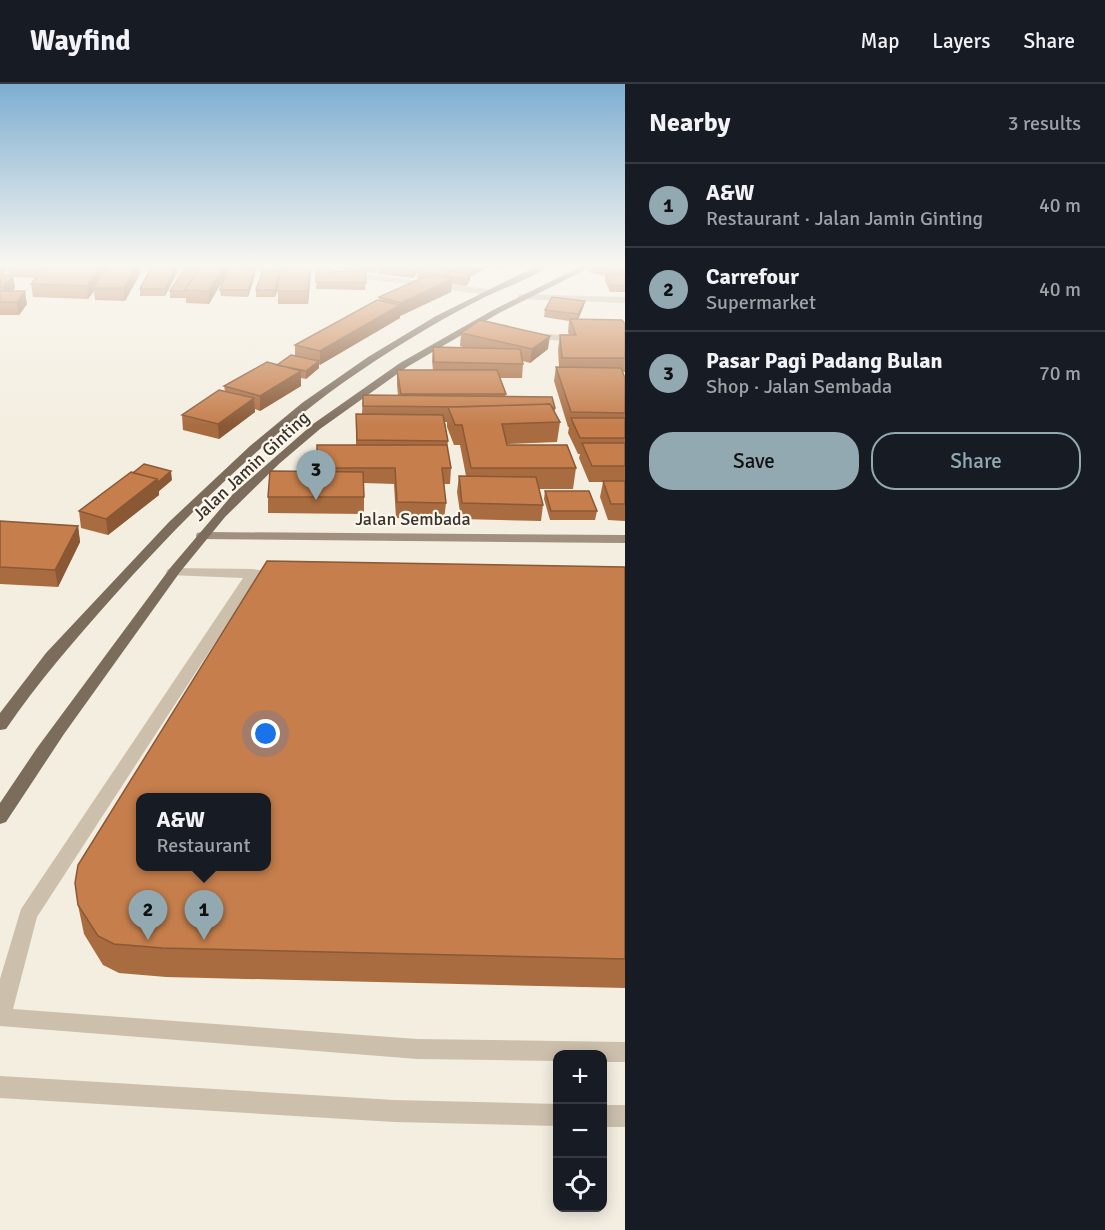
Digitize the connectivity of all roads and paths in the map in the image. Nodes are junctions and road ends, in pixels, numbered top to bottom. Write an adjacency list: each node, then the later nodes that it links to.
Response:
1 (439, 318): 12 (main road, Jalan Jamin Ginting)
2 (482, 318): 3 (main road, Jalan Jamin Ginting)
3 (470, 325): 4 (street); 7 (main road, Jalan Jamin Ginting)
4 (487, 329)
5 (518, 334): 6 (street)
6 (563, 338)
7 (202, 536): 8 (street, Jalan Sembada); 9 (main road, Jalan Jamin Ginting)
8 (625, 539)
9 (173, 572): 10 (street); 13 (main road, Jalan Jamin Ginting)
10 (253, 573): 11 (street); 14 (street)
11 (277, 574)
12 (0, 725)
13 (0, 817)
14 (0, 1017): 15 (street)
15 (625, 1052)
16 (0, 1087): 17 (street)
17 (553, 1115)
18 (607, 1116): 19 (street)
19 (625, 1116)

